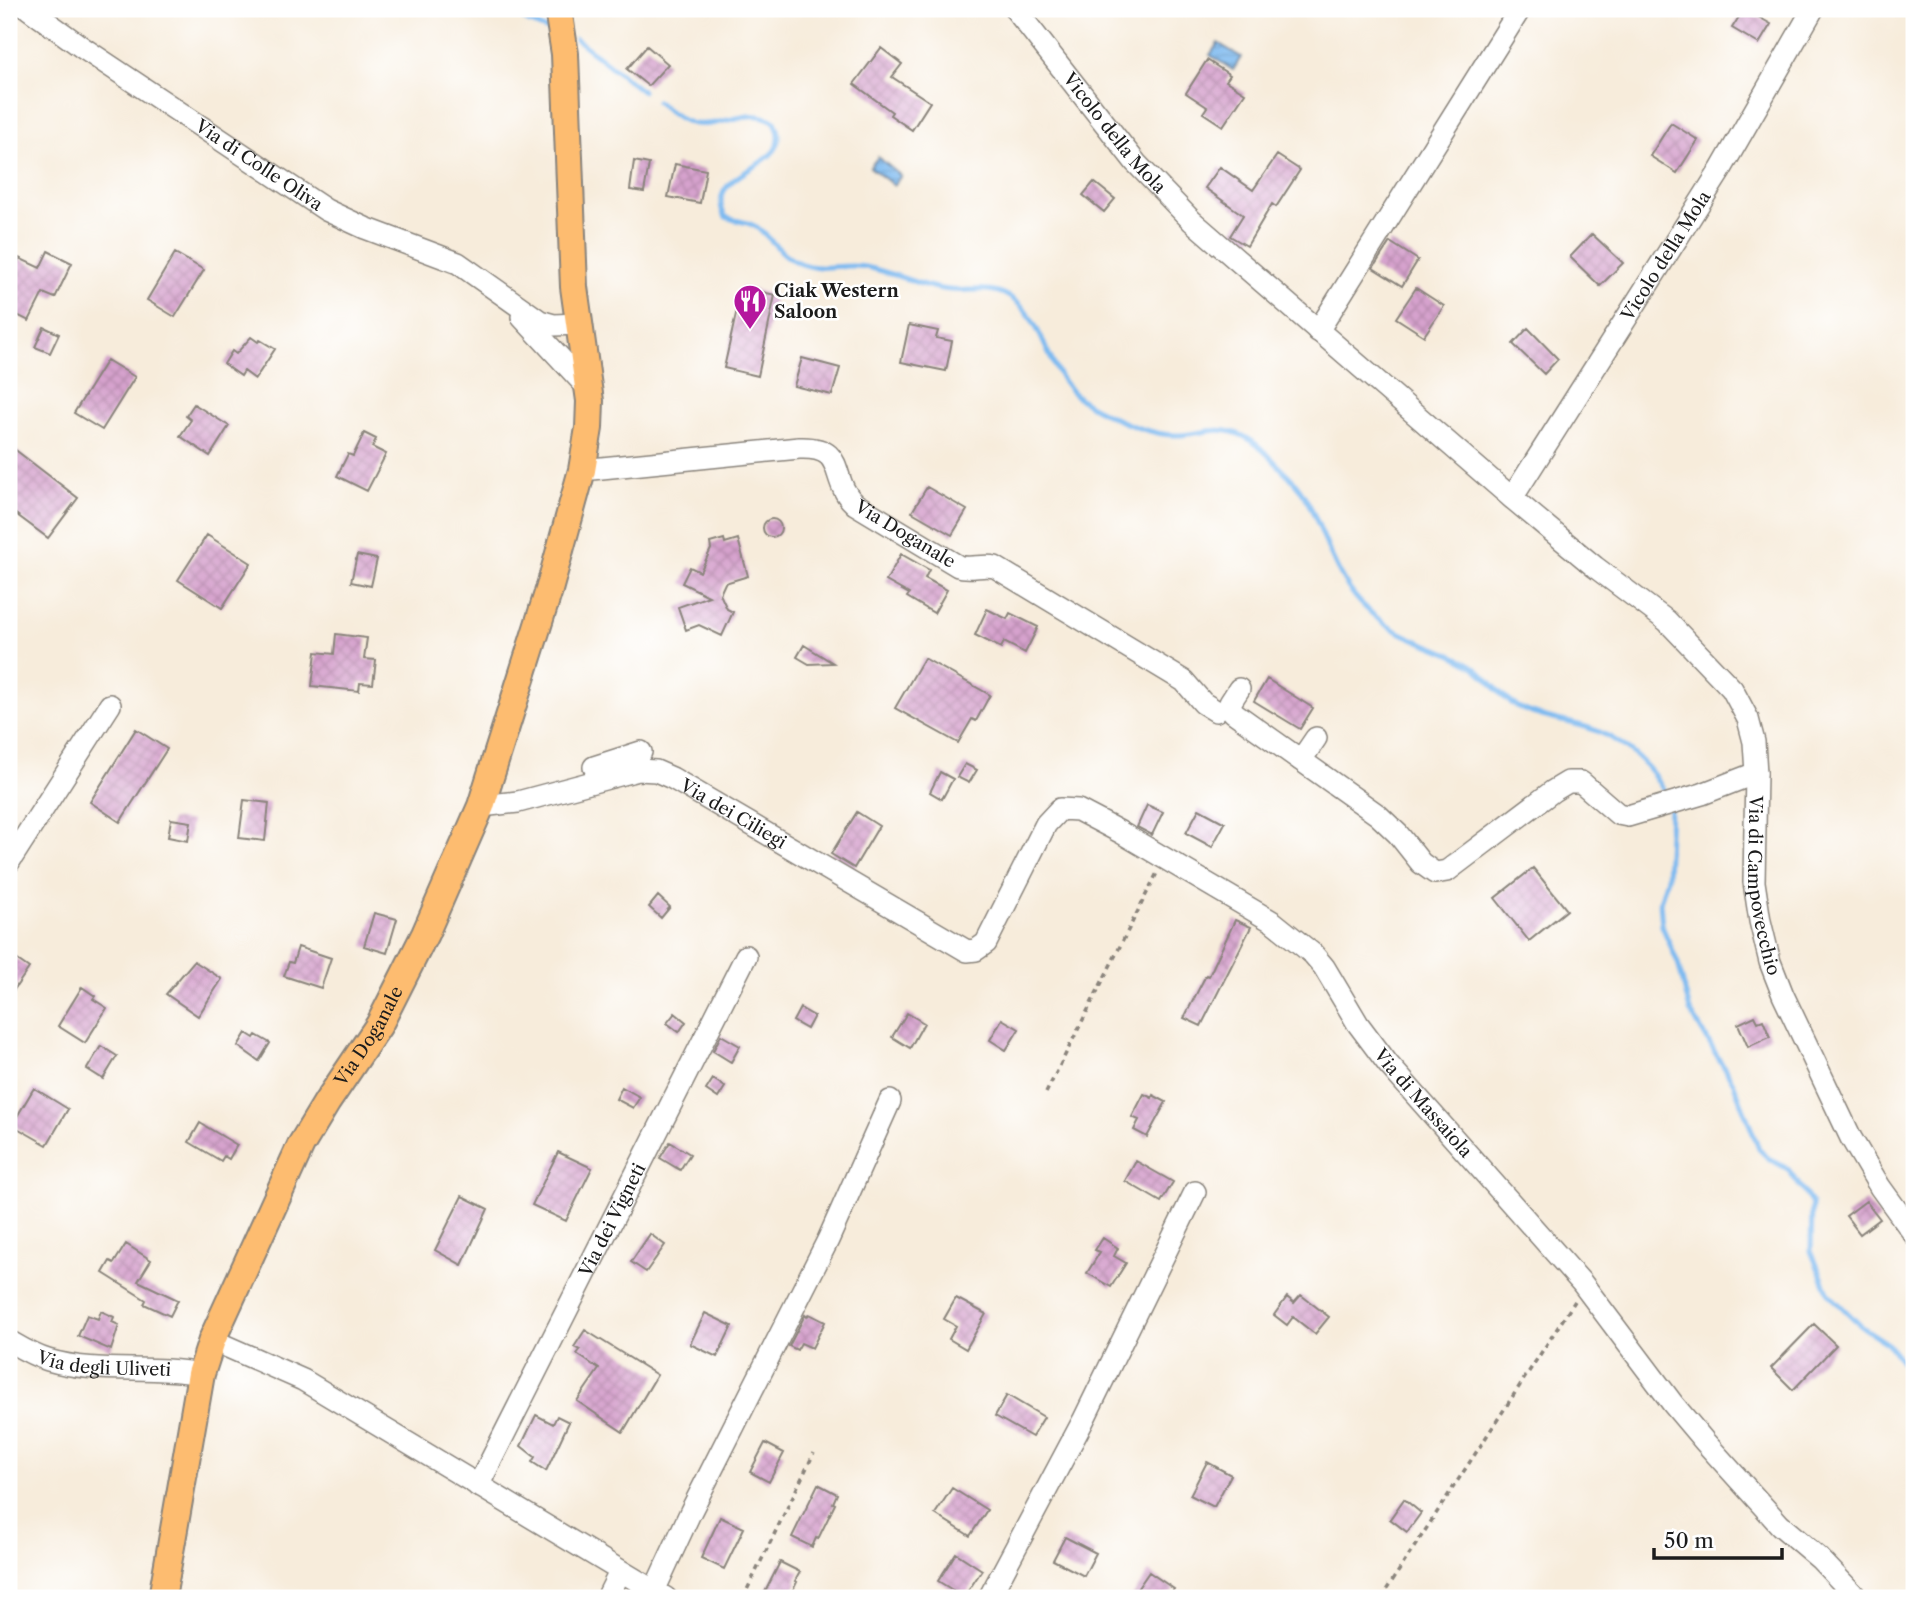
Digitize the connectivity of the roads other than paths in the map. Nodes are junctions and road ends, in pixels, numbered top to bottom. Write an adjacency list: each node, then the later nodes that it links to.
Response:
1 (29, 9): 6 (street, Via di Colle Oliva)
2 (558, 9): 7 (main road, Via Doganale)
3 (1015, 9): 8 (street, Vicolo della Mola)
4 (1520, 9): 8 (street)
5 (1813, 9): 11 (street, Vicolo della Mola)
6 (501, 295): 7 (street, Via di Colle Oliva); 9 (street, Via di Colle Oliva)
7 (578, 324): 9 (main road, Via Doganale)
8 (1318, 331): 11 (street, Vicolo della Mola)
9 (588, 388): 10 (main road, Via Doganale)
10 (582, 470): 15 (street, Via Doganale); 20 (main road, Via Doganale)
11 (1512, 498): 12 (street, Vicolo della Mola)
12 (1595, 567): 19 (street, Via di Campovecchio)
13 (1239, 689): 18 (street)
14 (110, 705): 21 (street)
15 (1216, 711)
16 (1316, 738): 18 (street)
17 (641, 752): 20 (street)
18 (1301, 760): 19 (street)
19 (1756, 773): 26 (street, Via di Campovecchio)
20 (483, 799): 22 (street, Via dei Ciliegi); 28 (main road, Via Doganale)
21 (9, 863)
22 (964, 950): 36 (street, Via di Massaiola)
23 (746, 956): 30 (street, Via dei Vigneti)
24 (890, 1101): 32 (street)
25 (1195, 1192): 35 (street)
26 (1914, 1234)
27 (9, 1340): 29 (street, Via degli Uliveti)
28 (212, 1340): 29 (main road, Via Doganale); 30 (street)
29 (201, 1374): 33 (main road, Via Doganale)
30 (478, 1486): 31 (street)
31 (620, 1572): 32 (street); 34 (street)
32 (660, 1595)
33 (162, 1598)
34 (607, 1598)
35 (989, 1598)
36 (1857, 1598)

